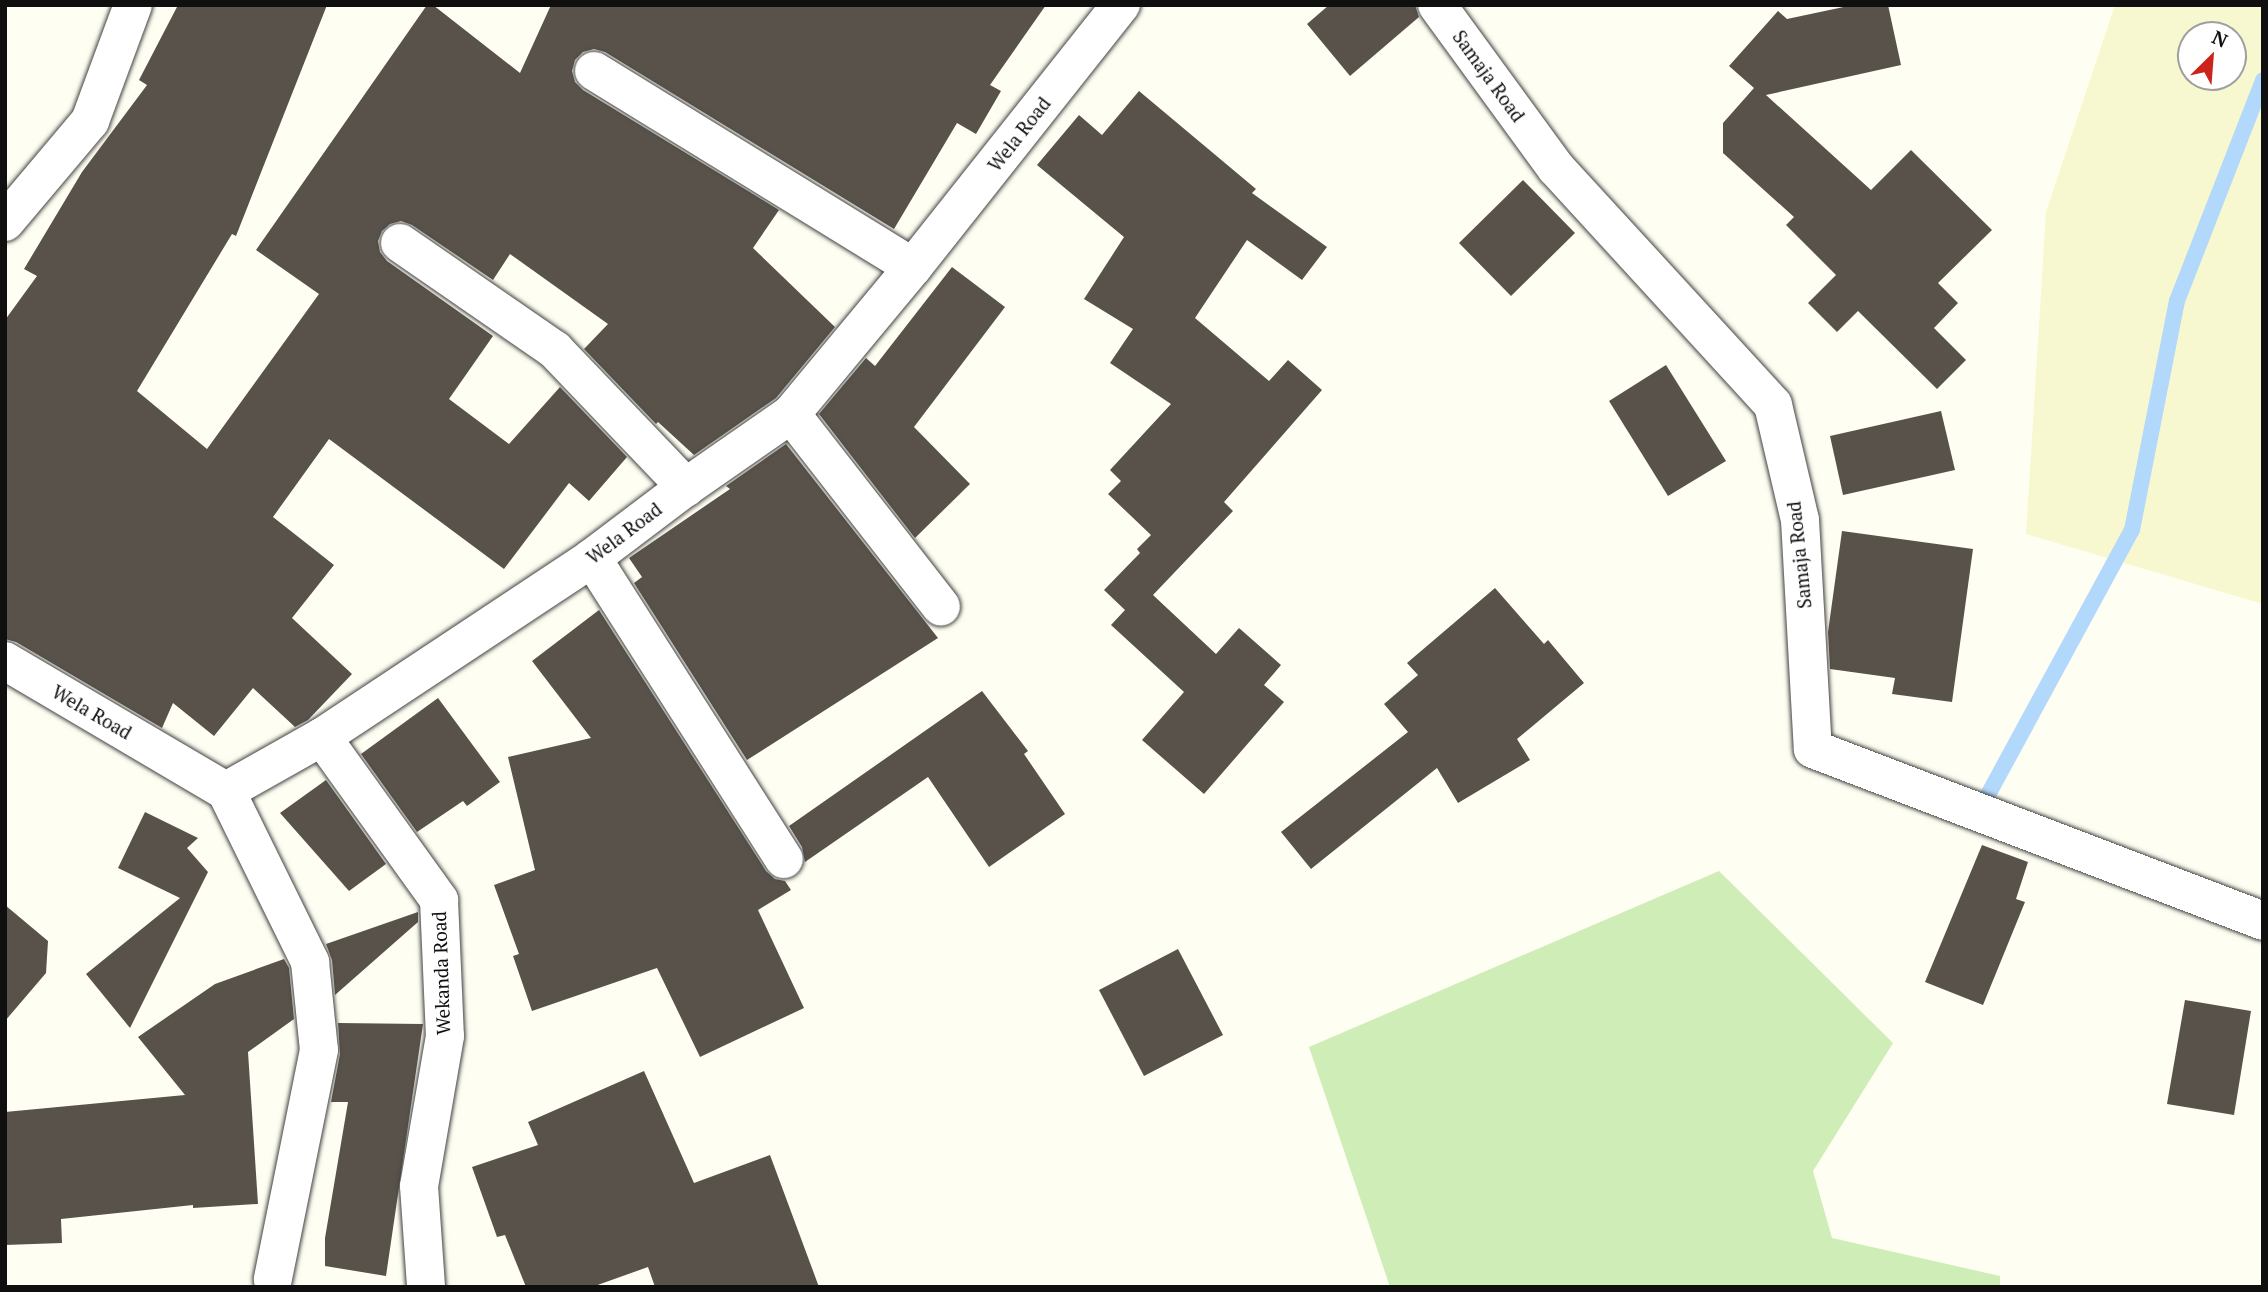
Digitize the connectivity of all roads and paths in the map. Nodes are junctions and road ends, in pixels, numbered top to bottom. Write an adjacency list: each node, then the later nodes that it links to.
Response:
1 (133, 5): 5 (street)
2 (1121, 5): 7 (street, Wela Road)
3 (1437, 5): 16 (street, Samaja Road)
4 (594, 71): 7 (street)
5 (5, 222)
6 (400, 243): 9 (street)
7 (914, 267): 8 (street, Wela Road)
8 (791, 414): 9 (street, Wela Road); 11 (street)
9 (686, 487): 10 (street, Wela Road)
10 (592, 558): 13 (street, Wela Road); 15 (street)
11 (942, 607)
12 (5, 661): 14 (street, Wela Road)
13 (322, 737): 14 (street, Wela Road); 18 (street, Wekanda Road)
14 (226, 791): 17 (street)
15 (784, 859)
16 (2263, 921)
17 (273, 1279)
18 (426, 1287)

